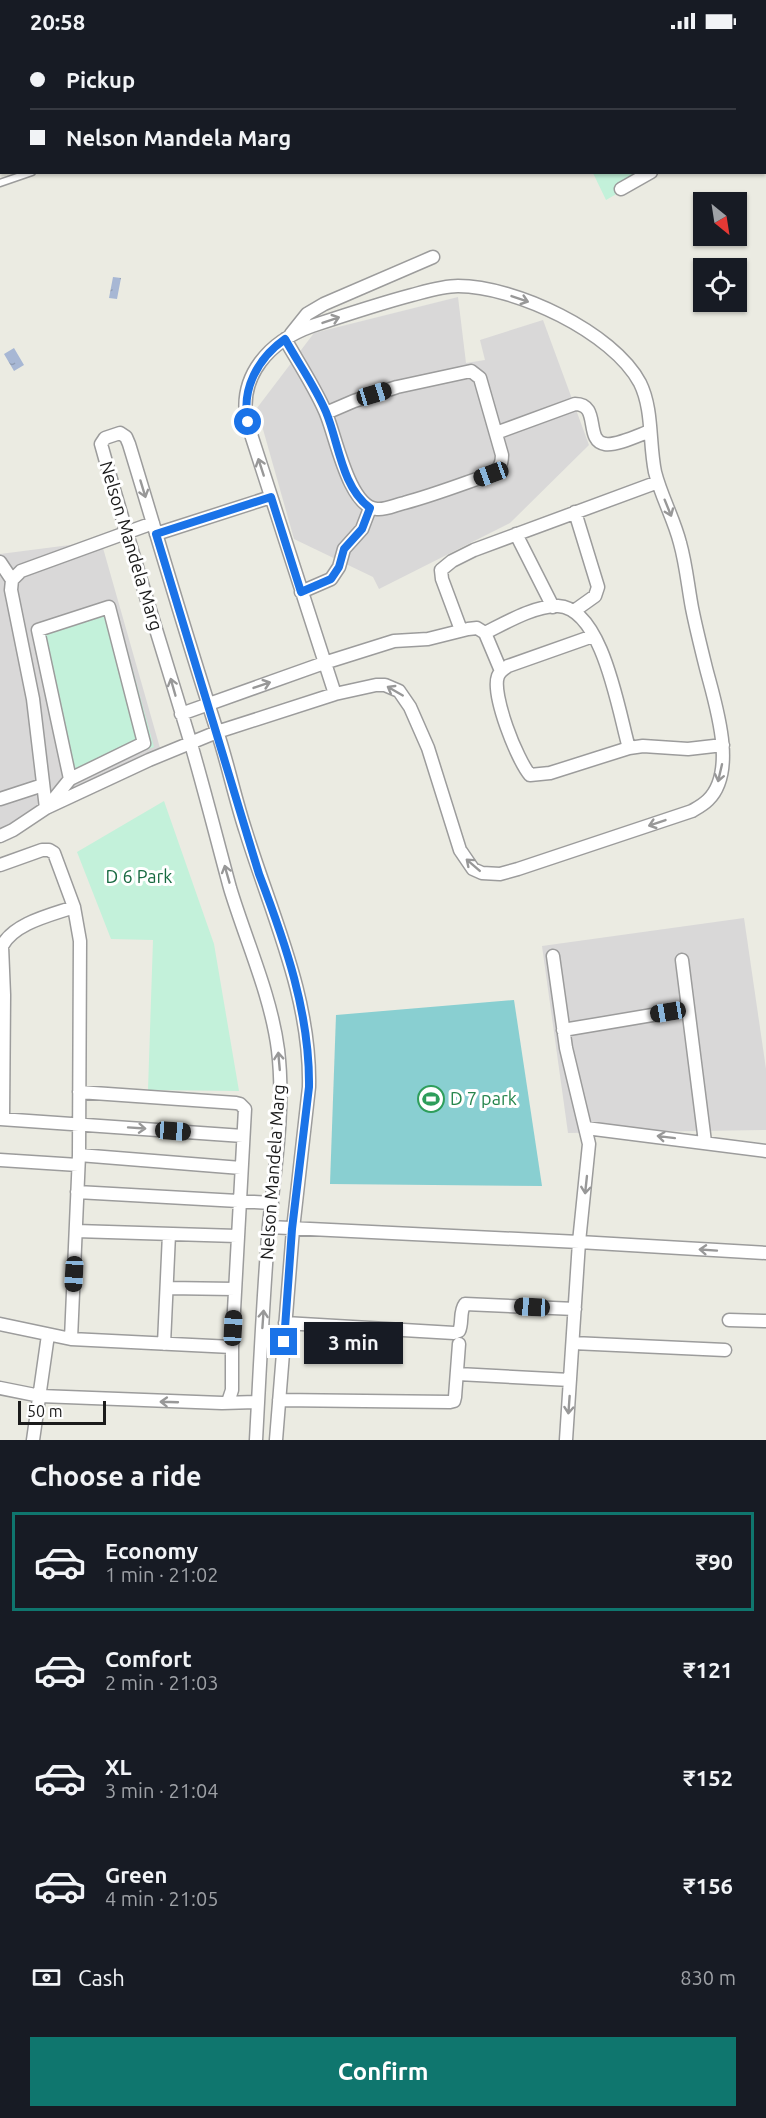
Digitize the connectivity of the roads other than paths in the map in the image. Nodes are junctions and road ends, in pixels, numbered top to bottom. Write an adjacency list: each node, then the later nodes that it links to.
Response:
1 (26, 174): 3 (lane)
2 (647, 174): 4 (street)
3 (0, 183)
4 (621, 189)
5 (433, 257): 6 (street)
6 (288, 337): 7 (street); 8 (street, one-way to 8); 11 (street, one-way to 6)
7 (326, 413): 9 (street); 12 (street)
8 (650, 431): 9 (street); 10 (street)
9 (496, 433): 12 (street)
10 (658, 482): 13 (street); 32 (street, one-way to 32)
11 (271, 497): 14 (street); 19 (street)
12 (370, 508): 19 (street)
13 (575, 512): 16 (street); 21 (street)
14 (155, 529): 15 (street); 15 (street, Nelson Mandela Marg, one-way to 14); 28 (street, Nelson Mandela Marg)
15 (125, 533): 18 (street); 29 (street, Nelson Mandela Marg, one-way to 15)
16 (516, 534): 20 (street); 22 (street)
17 (0, 562): 18 (street)
18 (12, 580): 35 (street)
19 (301, 592): 25 (street)
20 (553, 607): 21 (street); 23 (street)
21 (574, 611): 24 (street)
22 (461, 630): 23 (street); 25 (street)
23 (485, 633): 26 (street)
24 (593, 636): 26 (street); 33 (street)
25 (324, 663): 27 (street); 28 (street, one-way to 25)
26 (501, 671): 33 (street)
27 (335, 694): 30 (street); 32 (street, one-way to 27)
28 (207, 705): 29 (street); 30 (street, Nelson Mandela Marg)
29 (181, 714): 31 (street, Nelson Mandela Marg)
30 (217, 732): 31 (street); 59 (street, Nelson Mandela Marg)
31 (190, 743): 37 (street); 57 (street, Nelson Mandela Marg, one-way to 31)
32 (723, 745): 33 (street)
33 (629, 748)
34 (70, 779): 34 (street); 37 (street)
35 (43, 785): 36 (street); 37 (street)
36 (0, 799)
37 (46, 808): 38 (street)
38 (0, 837)
39 (0, 865): 40 (street)
40 (74, 907): 45 (street); 46 (street)
41 (553, 956): 44 (street)
42 (682, 960): 43 (street)
43 (688, 1009): 44 (street); 50 (street)
44 (563, 1030): 48 (street)
45 (79, 1092): 47 (street); 49 (street)
46 (1, 1119): 47 (street)
47 (79, 1123): 49 (street, one-way to 49); 53 (street)
48 (586, 1128): 50 (street, one-way to 48); 63 (street, one-way to 63)
49 (243, 1136): 54 (street)
50 (705, 1142): 51 (street)
51 (766, 1150)
52 (0, 1160): 53 (street)
53 (79, 1160): 54 (street); 55 (street)
54 (241, 1168): 56 (street)
55 (77, 1192): 56 (street); 60 (street)
56 (239, 1200): 57 (street); 62 (street)
57 (272, 1203): 58 (street, Nelson Mandela Marg)
58 (269, 1227): 59 (street); 85 (street, Nelson Mandela Marg, one-way to 58)
59 (292, 1229): 63 (street); 70 (street, Nelson Mandela Marg)
60 (76, 1231): 61 (street); 73 (street)
61 (169, 1234): 62 (street); 65 (street)
62 (237, 1236): 66 (street)
63 (579, 1242): 64 (street, one-way to 63); 67 (street)
64 (766, 1253)
65 (167, 1287): 66 (street); 74 (street)
66 (235, 1289): 77 (street)
67 (575, 1309): 70 (street); 76 (street)
68 (729, 1320): 69 (street)
69 (766, 1321)
70 (285, 1323): 83 (street, Nelson Mandela Marg)
71 (0, 1324): 72 (street)
72 (48, 1335): 73 (street); 82 (street)
73 (71, 1339): 74 (street)
74 (164, 1344): 77 (street)
75 (459, 1344): 79 (street)
76 (573, 1344): 78 (street); 80 (street)
77 (232, 1347): 84 (street)
78 (725, 1350)
79 (458, 1374): 80 (street); 83 (street)
80 (570, 1380): 89 (street, one-way to 89)
81 (0, 1388): 82 (street)
82 (40, 1396): 84 (street, one-way to 82); 86 (street)
83 (279, 1400): 88 (street, Nelson Mandela Marg)
84 (228, 1402): 85 (street)
85 (258, 1402): 87 (street, Nelson Mandela Marg)
86 (33, 1440)
87 (256, 1440)
88 (276, 1440)
89 (566, 1440)

